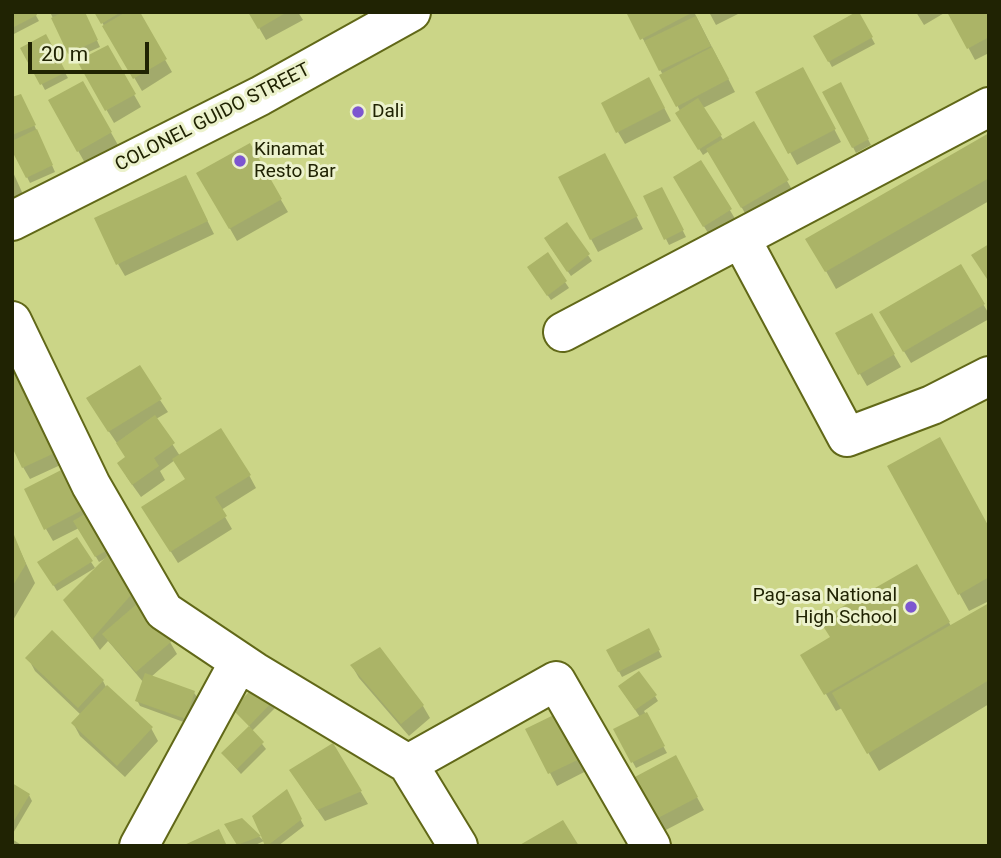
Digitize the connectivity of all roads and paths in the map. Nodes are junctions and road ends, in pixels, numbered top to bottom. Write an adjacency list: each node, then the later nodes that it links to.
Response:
1 (411, 12): 3 (street, COLONEL GUIDO STREET)
2 (989, 107): 4 (street)
3 (12, 220)
4 (741, 239): 6 (street); 7 (street)
5 (12, 321): 8 (street)
6 (563, 332)
7 (989, 376)
8 (239, 662): 9 (street); 10 (street)
9 (408, 764): 11 (street); 12 (street)
10 (139, 846)
11 (458, 846)
12 (651, 846)

